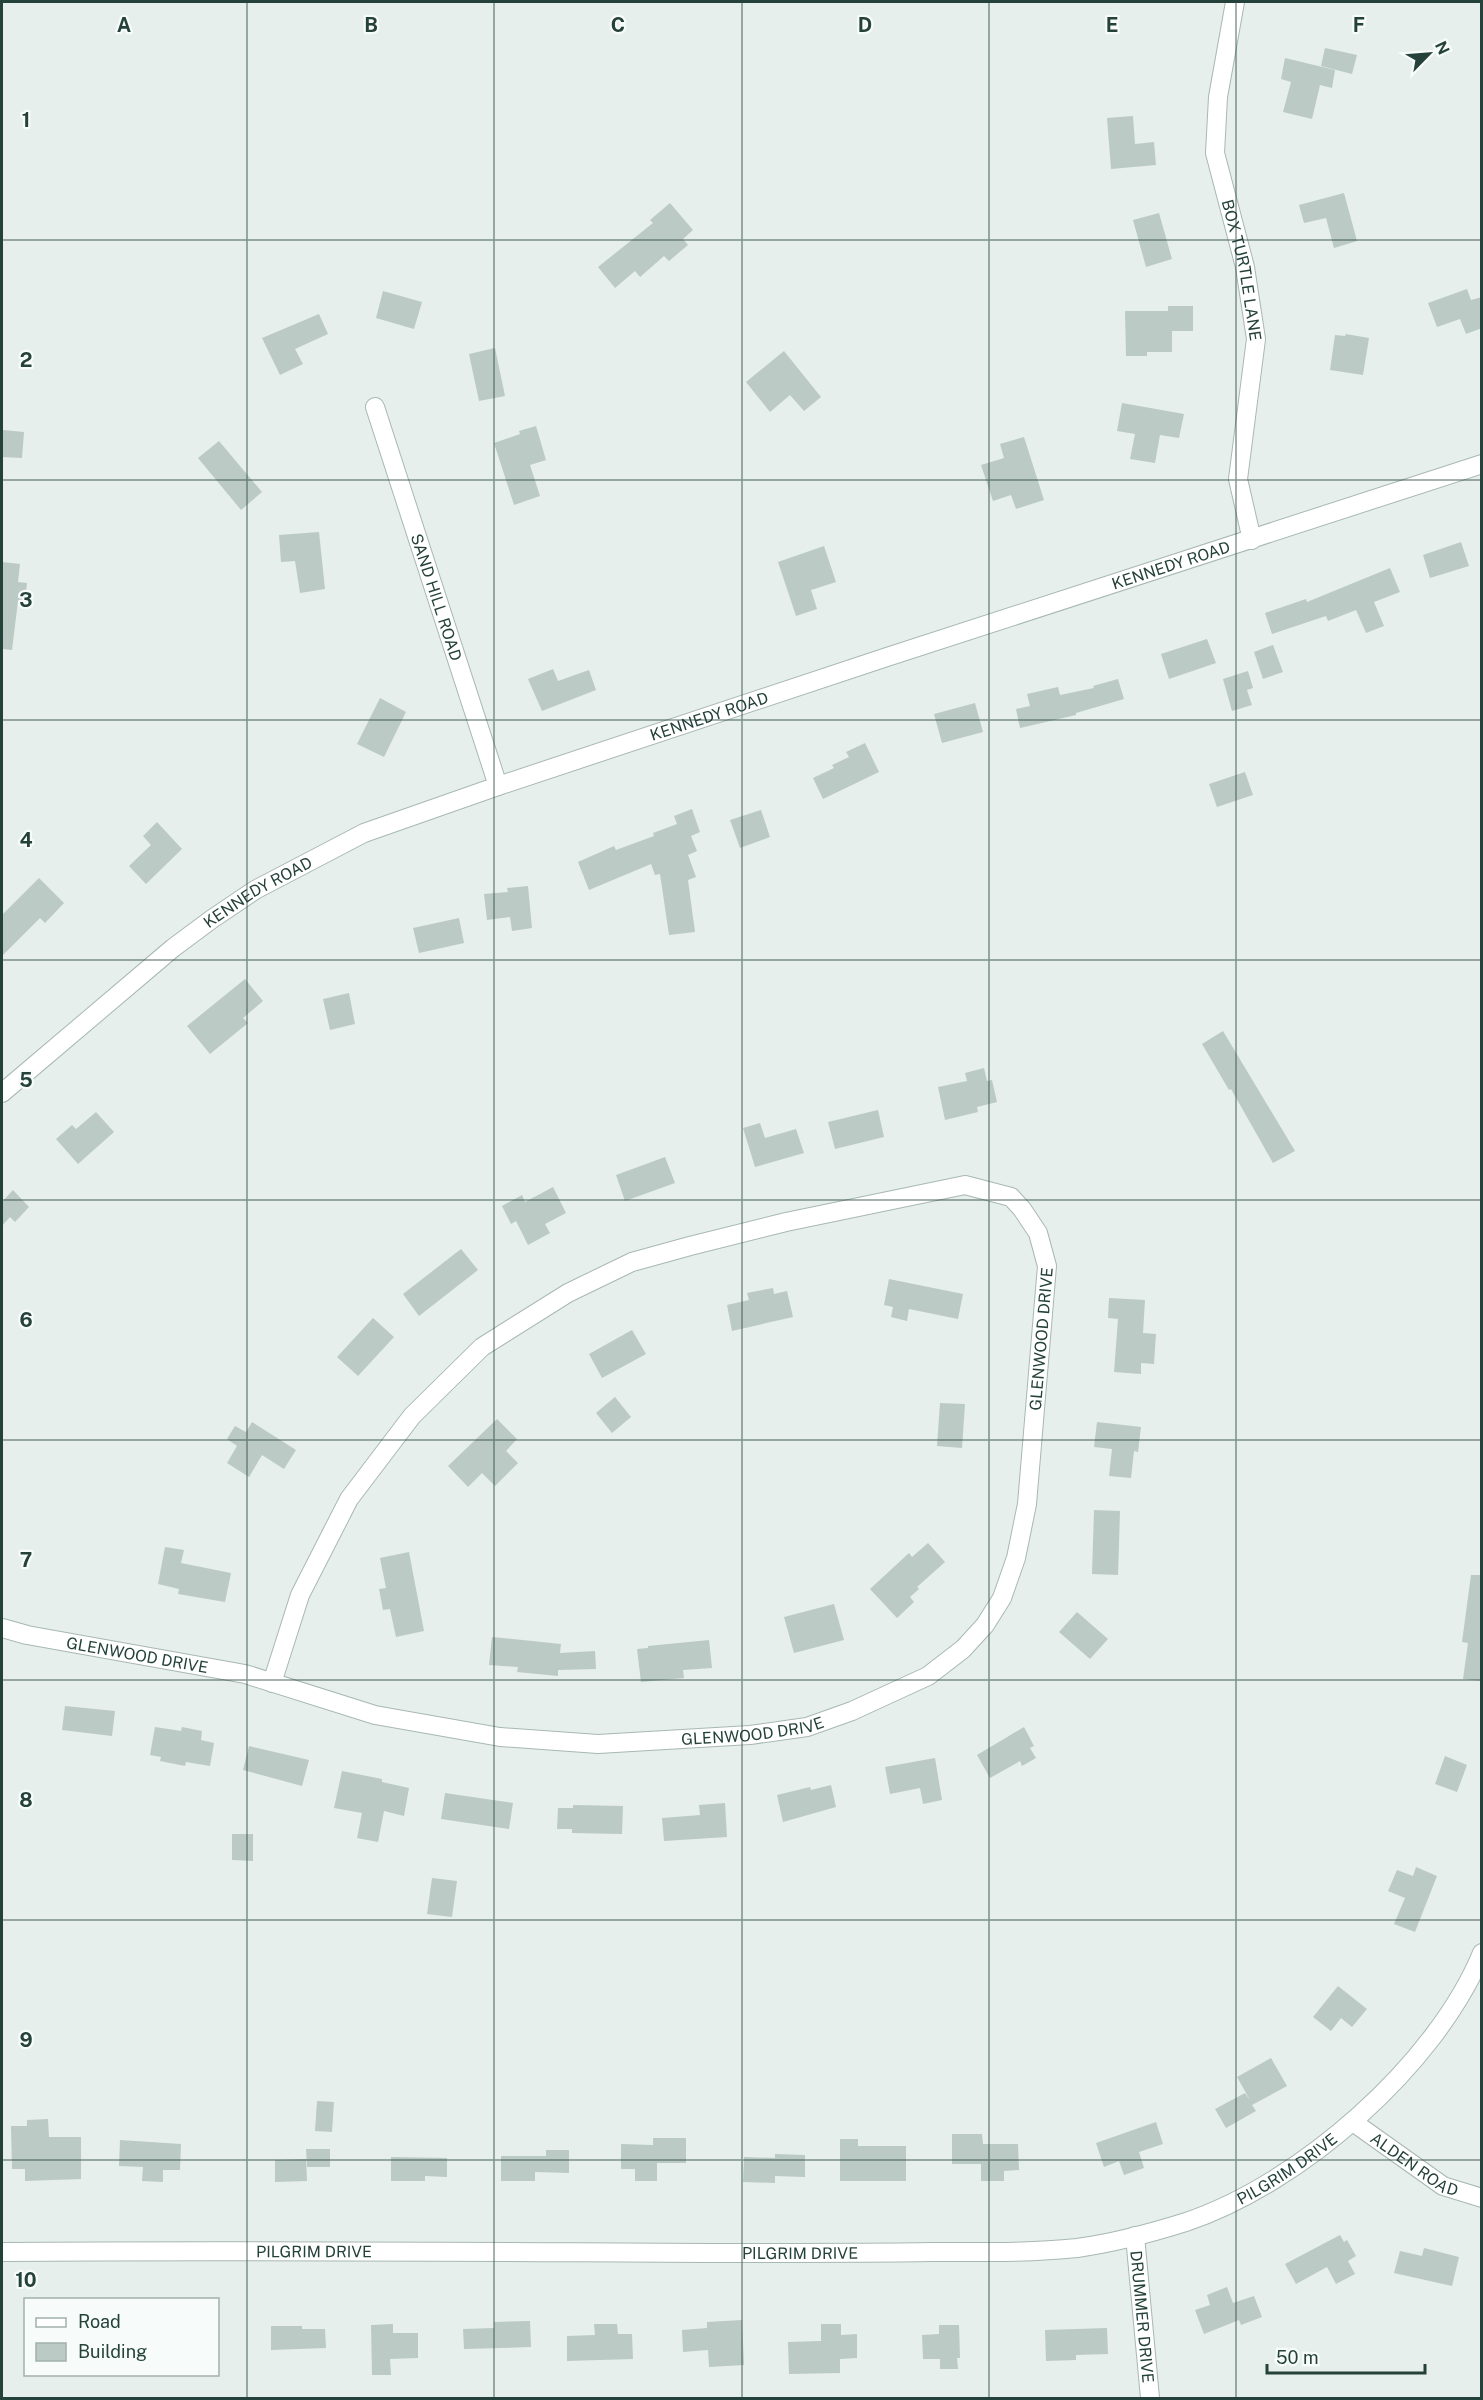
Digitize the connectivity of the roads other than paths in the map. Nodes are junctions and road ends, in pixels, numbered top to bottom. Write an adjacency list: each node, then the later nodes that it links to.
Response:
1 (1235, 2): 4 (street, BOX TURTLE LANE)
2 (375, 407): 5 (street, SAND HILL ROAD)
3 (1482, 464): 4 (street, KENNEDY ROAD)
4 (1252, 540): 5 (street, KENNEDY ROAD)
5 (498, 786): 6 (street, KENNEDY ROAD)
6 (2, 1093)
7 (2, 1628): 8 (street, GLENWOOD DRIVE)
8 (272, 1683): 8 (street, GLENWOOD DRIVE)
9 (1482, 1953): 10 (street, PILGRIM DRIVE)
10 (1353, 2122): 11 (street, ALDEN ROAD); 12 (street, PILGRIM DRIVE)
11 (1482, 2198)
12 (1135, 2236): 13 (street, PILGRIM DRIVE); 14 (street, DRUMMER DRIVE)
13 (2, 2252)
14 (1150, 2398)

